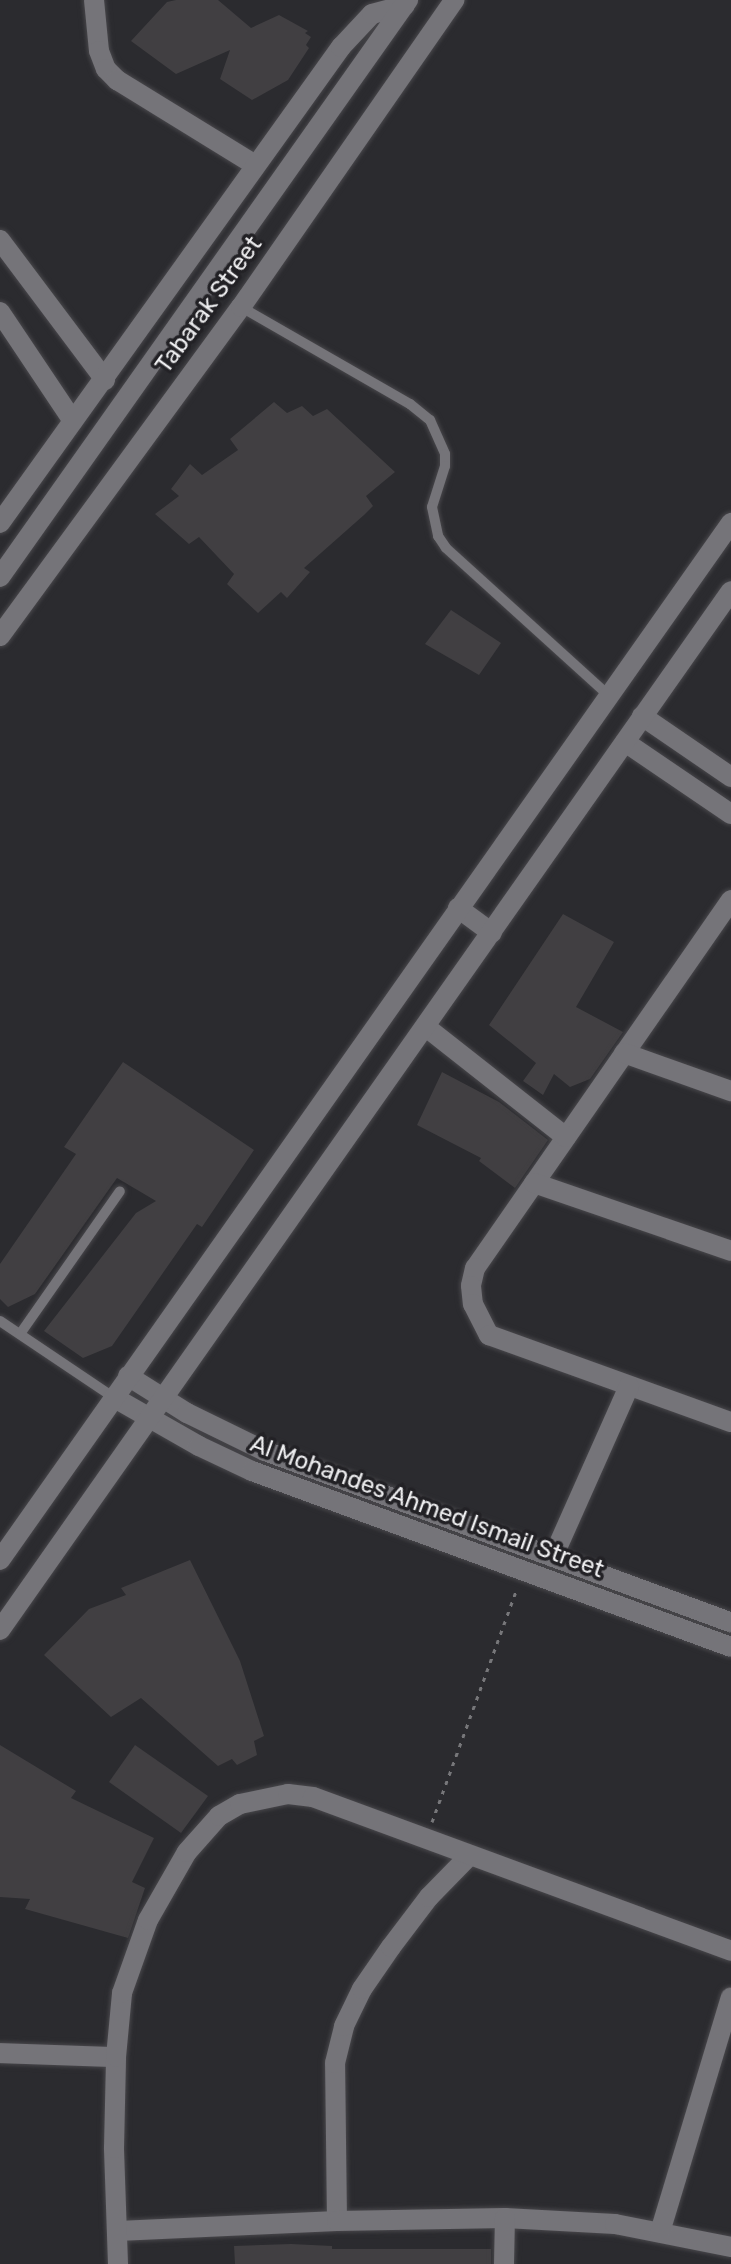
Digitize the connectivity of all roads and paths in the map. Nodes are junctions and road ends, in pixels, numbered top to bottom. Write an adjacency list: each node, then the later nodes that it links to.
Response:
1 (454, 0): 6 (street, Tabarak Street)
2 (96, 1): 4 (street)
3 (407, 3): 4 (street); 12 (street, Tabarak Street)
4 (255, 165): 8 (street)
5 (0, 240): 8 (street)
6 (241, 307): 14 (street, Tabarak Street); 15 (lane)
7 (0, 312): 9 (street)
8 (105, 380): 9 (street)
9 (73, 421): 10 (street)
10 (0, 523)
11 (731, 523): 15 (street)
12 (0, 577)
13 (731, 591): 16 (street)
14 (0, 636)
15 (609, 696): 21 (street)
16 (642, 716): 17 (street); 18 (street)
17 (625, 742): 19 (street); 23 (street)
18 (731, 777)
19 (731, 814)
20 (731, 900): 22 (street)
21 (458, 908): 23 (street); 33 (street)
22 (725, 920): 25 (street)
23 (492, 933): 24 (street)
24 (426, 1027): 27 (street); 36 (street)
25 (624, 1053): 26 (street); 27 (street)
26 (731, 1091)
27 (566, 1137): 28 (street)
28 (534, 1183): 30 (street); 34 (street)
29 (120, 1191): 32 (lane)
30 (731, 1251)
31 (0, 1321): 32 (lane)
32 (20, 1334): 35 (lane)
33 (128, 1376): 35 (street); 36 (street, Al Mohandes Ahmed Ismail Street)
34 (629, 1386): 38 (street); 39 (street)
35 (113, 1397): 37 (street, Al Mohandes Ahmed Ismail Street); 40 (street)
36 (163, 1398): 37 (street); 39 (street, Al Mohandes Ahmed Ismail Street)
37 (149, 1417): 41 (street, Al Mohandes Ahmed Ismail Street); 43 (street)
38 (731, 1422)
39 (553, 1557): 42 (street, Al Mohandes Ahmed Ismail Street)
40 (0, 1560)
41 (523, 1571): 44 (street, Al Mohandes Ahmed Ismail Street); 45 (path)
42 (731, 1622)
43 (0, 1630)
44 (731, 1647)
45 (425, 1840): 46 (street); 50 (street)
46 (469, 1856): 47 (street); 52 (street)
47 (731, 1951)
48 (731, 1997): 54 (street)
49 (0, 2053): 50 (street)
50 (116, 2057): 53 (street)
51 (505, 2218): 52 (street); 54 (street); 57 (street)
52 (337, 2221): 53 (street)
53 (118, 2231): 56 (street)
54 (660, 2232): 55 (street)
55 (731, 2247)
56 (118, 2264)
57 (504, 2264)

